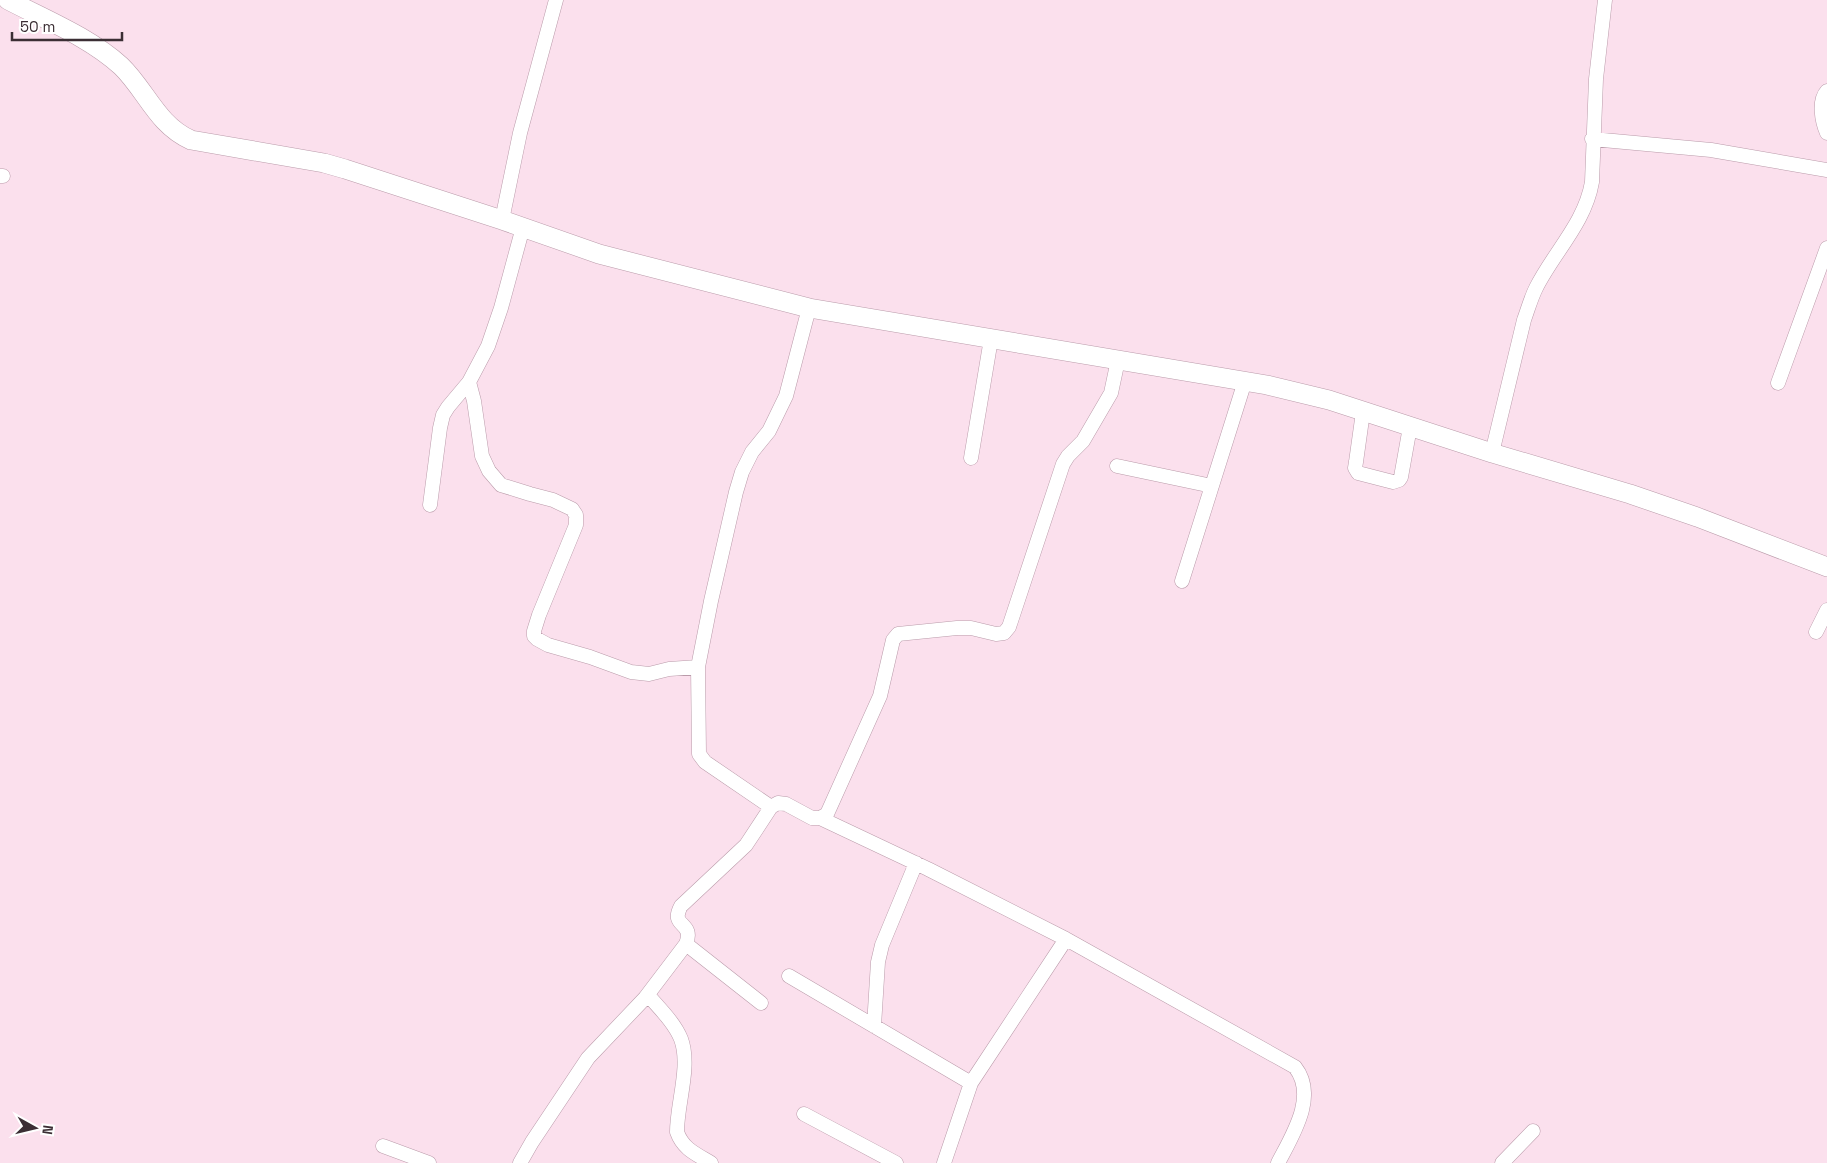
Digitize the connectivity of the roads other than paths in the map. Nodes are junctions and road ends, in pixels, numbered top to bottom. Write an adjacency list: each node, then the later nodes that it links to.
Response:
1 (8, 0): 8 (street)
2 (556, 0): 8 (street)
3 (1605, 0): 6 (street)
4 (1827, 91): 5 (street)
5 (1827, 133)
6 (1592, 139): 7 (street); 19 (street)
7 (1827, 170)
8 (502, 220): 9 (street)
9 (523, 227): 11 (street); 15 (street)
10 (1827, 248): 16 (street)
11 (809, 308): 12 (street); 28 (street)
12 (991, 339): 13 (street); 20 (street)
13 (1118, 360): 14 (street); 30 (street)
14 (1246, 381): 17 (street); 22 (street)
15 (469, 382): 23 (street); 28 (street)
16 (1778, 383)
17 (1363, 412): 18 (street); 18 (street)
18 (1410, 427): 19 (street)
19 (1492, 453): 24 (street)
20 (971, 458)
21 (1117, 466): 22 (street)
22 (1212, 486): 25 (street)
23 (430, 505)
24 (1827, 567)
25 (1182, 581)
26 (1827, 610): 27 (street)
27 (1816, 632)
28 (698, 668): 29 (street)
29 (771, 807): 30 (street); 33 (street)
30 (820, 818): 31 (street)
31 (916, 864): 32 (street); 37 (street)
32 (1066, 939): 38 (street); 47 (street)
33 (686, 944): 35 (street); 36 (street)
34 (789, 976): 37 (street)
35 (648, 995): 43 (street); 44 (street)
36 (761, 1003)
37 (874, 1026): 38 (street)
38 (971, 1083): 46 (street)
39 (804, 1114): 45 (street)
40 (1534, 1131): 48 (street)
41 (383, 1146): 42 (street)
42 (429, 1163)
43 (520, 1163)
44 (712, 1163)
45 (896, 1163)
46 (944, 1163)
47 (1278, 1163)
48 (1502, 1163)

